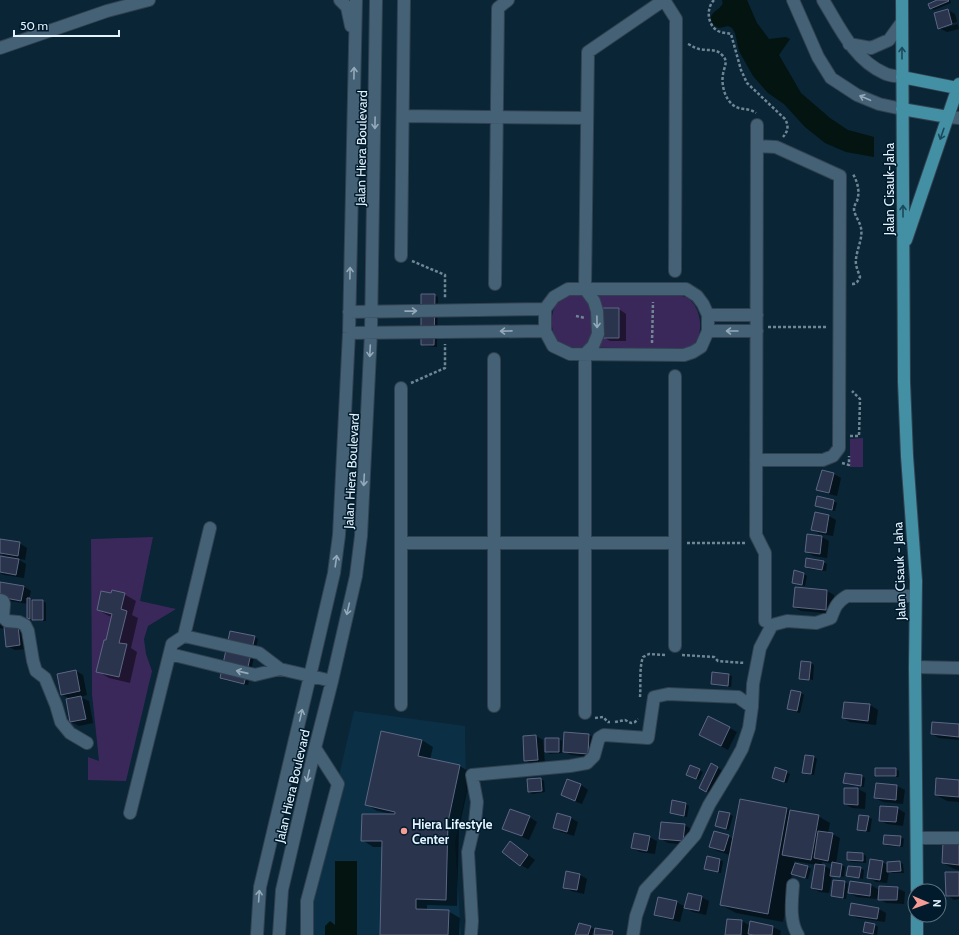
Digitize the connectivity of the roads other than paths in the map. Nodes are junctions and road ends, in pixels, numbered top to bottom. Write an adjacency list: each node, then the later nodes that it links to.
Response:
1 (149, 0): 13 (street)
2 (340, 0): 11 (street)
3 (356, 0): 11 (street, Jalan Hiera Boulevard)
4 (376, 0): 31 (street, Jalan Hiera Boulevard, one-way to 31)
5 (404, 0): 17 (street)
6 (508, 0): 18 (street)
7 (792, 0): 16 (street, one-way to 7)
8 (823, 0): 12 (street)
9 (902, 0): 10 (main road, Jalan Cisauk-Jaha)
10 (902, 22): 12 (street); 14 (main road, Jalan Cisauk-Jaha, one-way to 10)
11 (355, 44): 30 (street, Jalan Hiera Boulevard, one-way to 11)
12 (849, 44): 14 (street)
13 (0, 48)
14 (902, 77): 15 (main road); 16 (main road, Jalan Cisauk-Jaha)
15 (958, 87): 19 (main road, Jalan Cisauk-Jaha)
16 (902, 108): 19 (main road); 23 (main road, Jalan Cisauk-Jaha, one-way to 16)
17 (403, 116): 18 (street); 24 (street)
18 (496, 117): 20 (street); 26 (street)
19 (953, 117): 23 (main road, Jalan Cisauk-Jaha, one-way to 23)
20 (587, 118): 25 (street); 27 (street)
21 (757, 125): 22 (street)
22 (757, 146): 33 (street); 43 (street)
23 (903, 250): 49 (main road, Jalan Cisauk - Jaha)
24 (401, 256)
25 (675, 271)
26 (495, 284)
27 (585, 289): 28 (street); 32 (street); 39 (street, one-way to 39)
28 (545, 309): 29 (street); 34 (street)
29 (445, 311): 31 (street, one-way to 29); 37 (street)
30 (350, 312): 31 (street); 38 (street, Jalan Hiera Boulevard)
31 (372, 312): 36 (street, Jalan Hiera Boulevard)
32 (708, 316): 33 (street); 35 (street)
33 (757, 324): 35 (street, one-way to 35); 43 (street)
34 (545, 330): 37 (street, one-way to 37); 39 (street)
35 (708, 331): 39 (street)
36 (371, 332): 37 (street); 38 (street); 59 (street, Jalan Hiera Boulevard, one-way to 59)
37 (445, 332)
38 (350, 333): 58 (street, Jalan Hiera Boulevard, one-way to 38)
39 (585, 354): 47 (street)
40 (494, 359): 46 (street)
41 (675, 376): 48 (street)
42 (401, 388): 45 (street)
43 (756, 460): 51 (street)
44 (210, 528): 52 (street)
45 (401, 543): 46 (street); 60 (street)
46 (494, 543): 47 (street); 61 (street)
47 (585, 543): 48 (street); 63 (street)
48 (675, 543): 53 (street)
49 (916, 596): 55 (main road, Jalan Cisauk - Jaha); 62 (street)
50 (0, 600): 64 (street)
51 (765, 621)
52 (184, 636): 54 (street); 57 (street)
53 (675, 651)
54 (170, 654): 57 (street, one-way to 54); 66 (street)
55 (915, 666): 56 (street); 67 (main road, Jalan Cisauk - Jaha)
56 (959, 668)
57 (280, 669): 58 (street)
58 (310, 676): 59 (street); 72 (street, Jalan Hiera Boulevard, one-way to 58)
59 (332, 681): 65 (street, Jalan Hiera Boulevard)
60 (401, 705)
61 (494, 706)
62 (752, 707): 75 (street); 76 (street)
63 (585, 713)
64 (86, 743)
65 (315, 748): 73 (street, Jalan Hiera Boulevard, one-way to 73); 74 (street)
66 (130, 813)
67 (917, 838): 68 (street); 69 (main road, Jalan Cisauk - Jaha)
68 (959, 838)
69 (917, 883)
70 (793, 885): 77 (street)
71 (917, 923): 78 (main road)
72 (257, 935)
73 (279, 935)
74 (307, 935)
75 (471, 935)
76 (633, 935)
77 (798, 935)
78 (917, 935)

